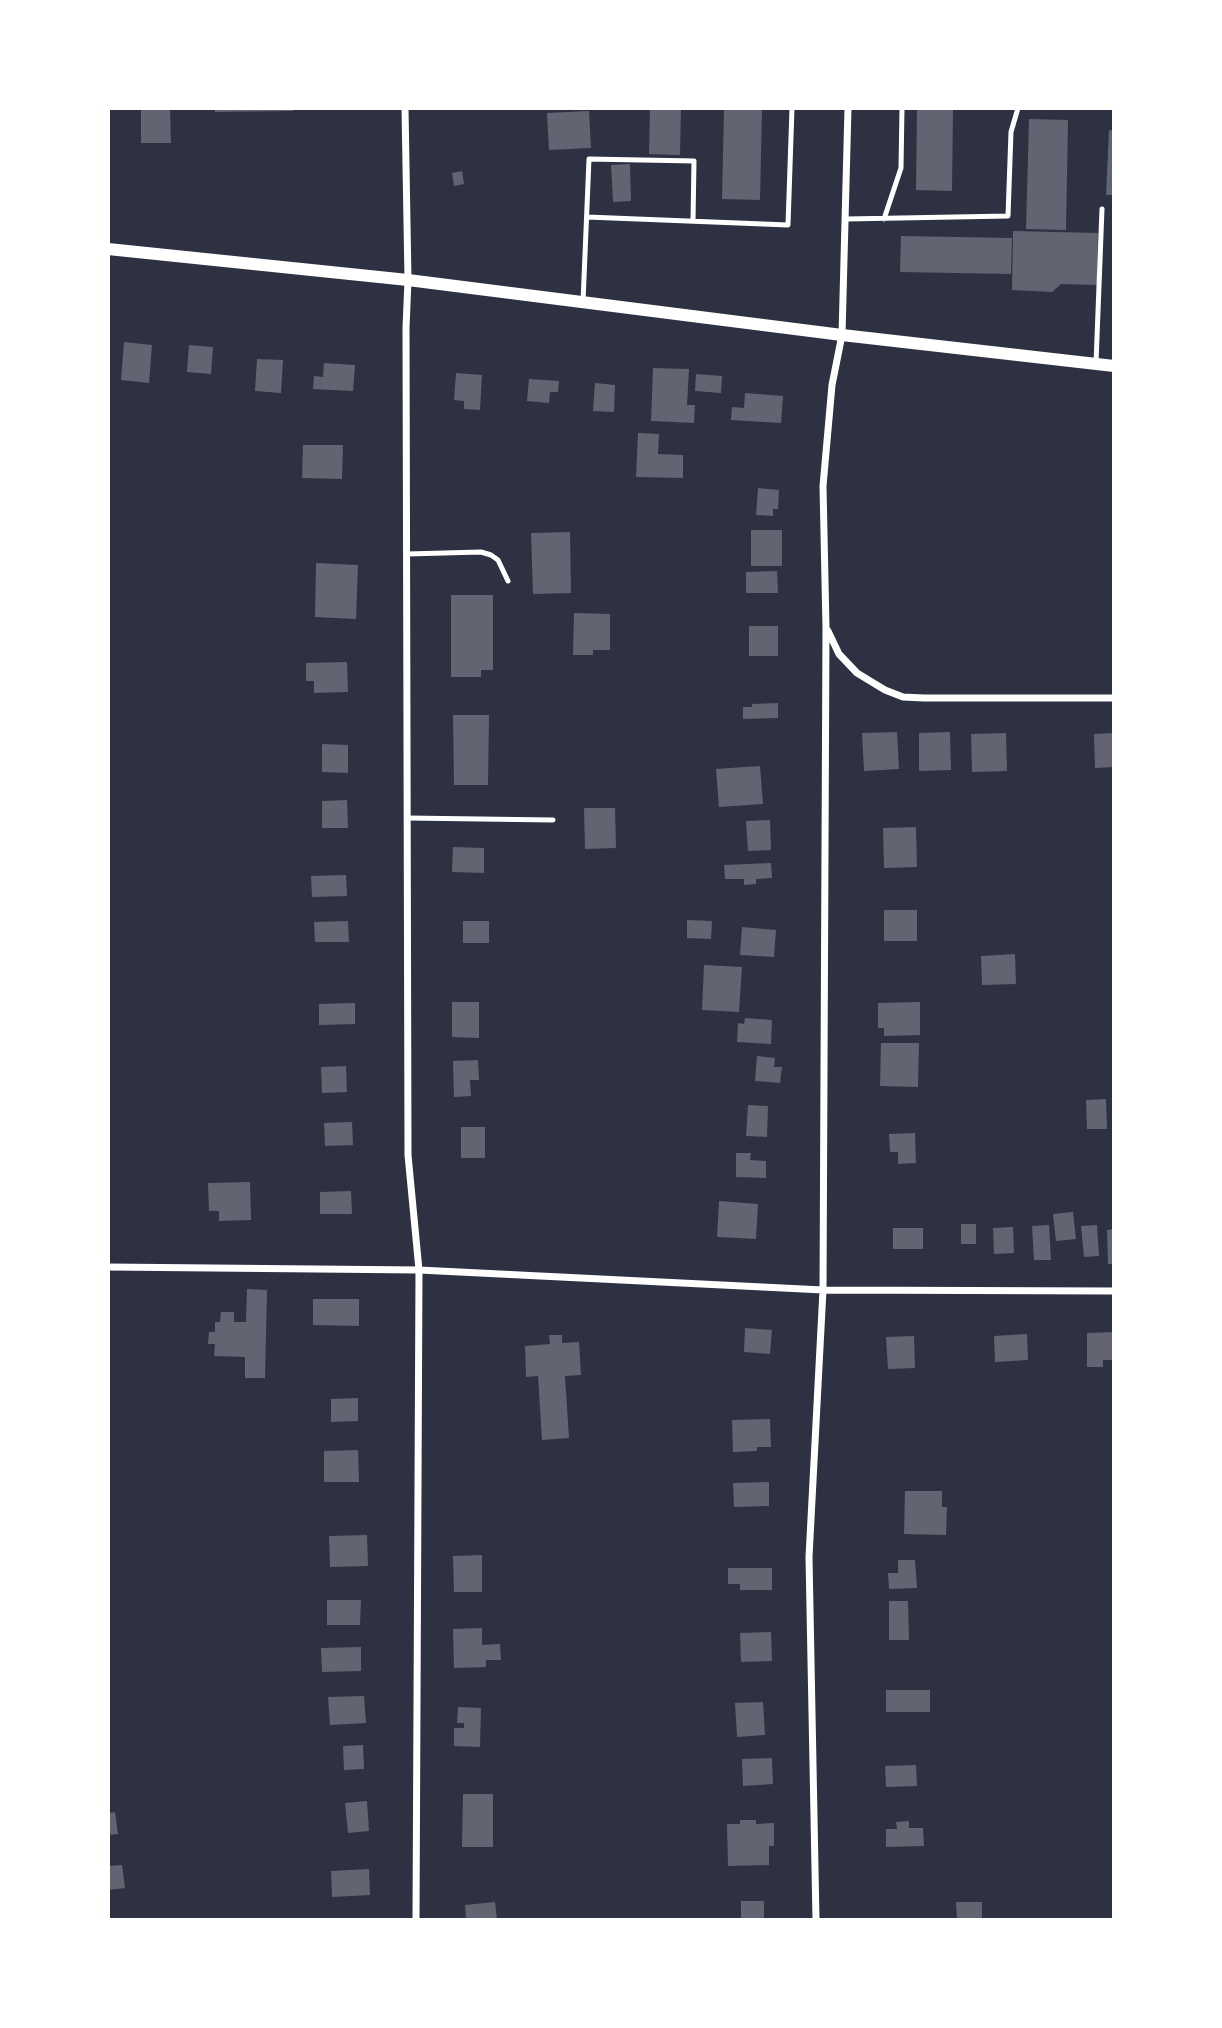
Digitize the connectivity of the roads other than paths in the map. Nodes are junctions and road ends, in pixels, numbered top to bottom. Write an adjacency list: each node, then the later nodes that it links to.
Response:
1 (405, 108): 12 (street)
2 (792, 108): 10 (lane)
3 (848, 108): 8 (street)
4 (902, 108): 9 (lane)
5 (1018, 108): 9 (lane)
6 (1102, 209): 15 (lane)
7 (587, 217): 10 (lane); 10 (lane); 13 (lane)
8 (846, 219): 9 (lane); 14 (street)
9 (884, 219)
10 (693, 221)
11 (108, 249): 12 (street)
12 (408, 280): 13 (street); 17 (street)
13 (583, 302): 14 (street)
14 (842, 335): 15 (street); 19 (street)
15 (1096, 364): 16 (street)
16 (1114, 366)
17 (407, 554): 18 (lane); 21 (street)
18 (508, 581)
19 (826, 628): 20 (street); 25 (street)
20 (1114, 698)
21 (407, 818): 22 (lane); 24 (street)
22 (553, 820)
23 (108, 1267): 24 (street)
24 (419, 1270): 25 (street); 27 (street)
25 (823, 1290): 26 (street); 28 (street)
26 (1114, 1291)
27 (416, 1920)
28 (816, 1920)

